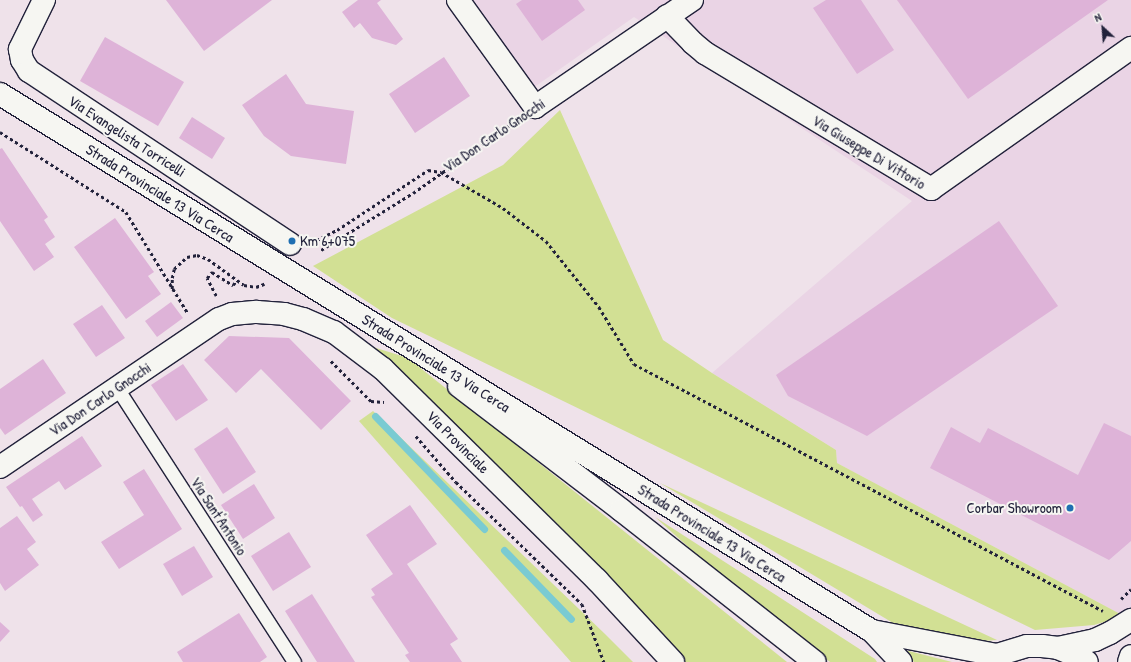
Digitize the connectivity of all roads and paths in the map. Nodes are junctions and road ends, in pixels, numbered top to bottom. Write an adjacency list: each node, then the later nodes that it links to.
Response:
1 (44, 0): 10 (street, Via Evangelista Torricelli)
2 (458, 0): 7 (street)
3 (692, 0): 4 (street, Via Don Carlo Gnocchi)
4 (667, 16): 5 (street, Via Giuseppe Di Vittorio); 7 (street, Via Don Carlo Gnocchi)
5 (1131, 48)
6 (0, 94): 16 (street, Strada Provinciale 13 Via Cerca)
7 (535, 107): 9 (path, Via Don Carlo Gnocchi)
8 (0, 132): 12 (path)
9 (440, 172): 10 (path, Via Don Carlo Gnocchi); 11 (path); 22 (path)
10 (290, 244)
11 (321, 250)
12 (237, 280): 13 (path); 14 (path)
13 (266, 283)
14 (226, 316): 15 (street, Via Provinciale); 30 (street, Via Provinciale)
15 (201, 331): 18 (street, Via Don Carlo Gnocchi)
16 (404, 344): 24 (street, Strada Provinciale 13 Via Cerca); 31 (street)
17 (327, 356): 19 (path)
18 (117, 388): 21 (street, Via Don Carlo Gnocchi); 28 (lane, Via Sant'Antonio)
19 (387, 403)
20 (412, 431): 29 (path)
21 (0, 467)
22 (1106, 612)
23 (1131, 620): 25 (street)
24 (872, 631): 27 (street, Strada Provinciale 13 Via Cerca); 32 (street, Strada Provinciale 13 Via Cerca)
25 (1058, 648): 27 (street, Strada Provinciale 13 Via Cerca); 33 (street, Strada Provinciale 13 Via Cerca)
26 (1131, 656): 34 (street)
27 (992, 659)
28 (294, 662)
29 (604, 662)
30 (673, 662)
31 (815, 662)
32 (901, 662)
33 (1087, 662)
34 (1129, 662)

